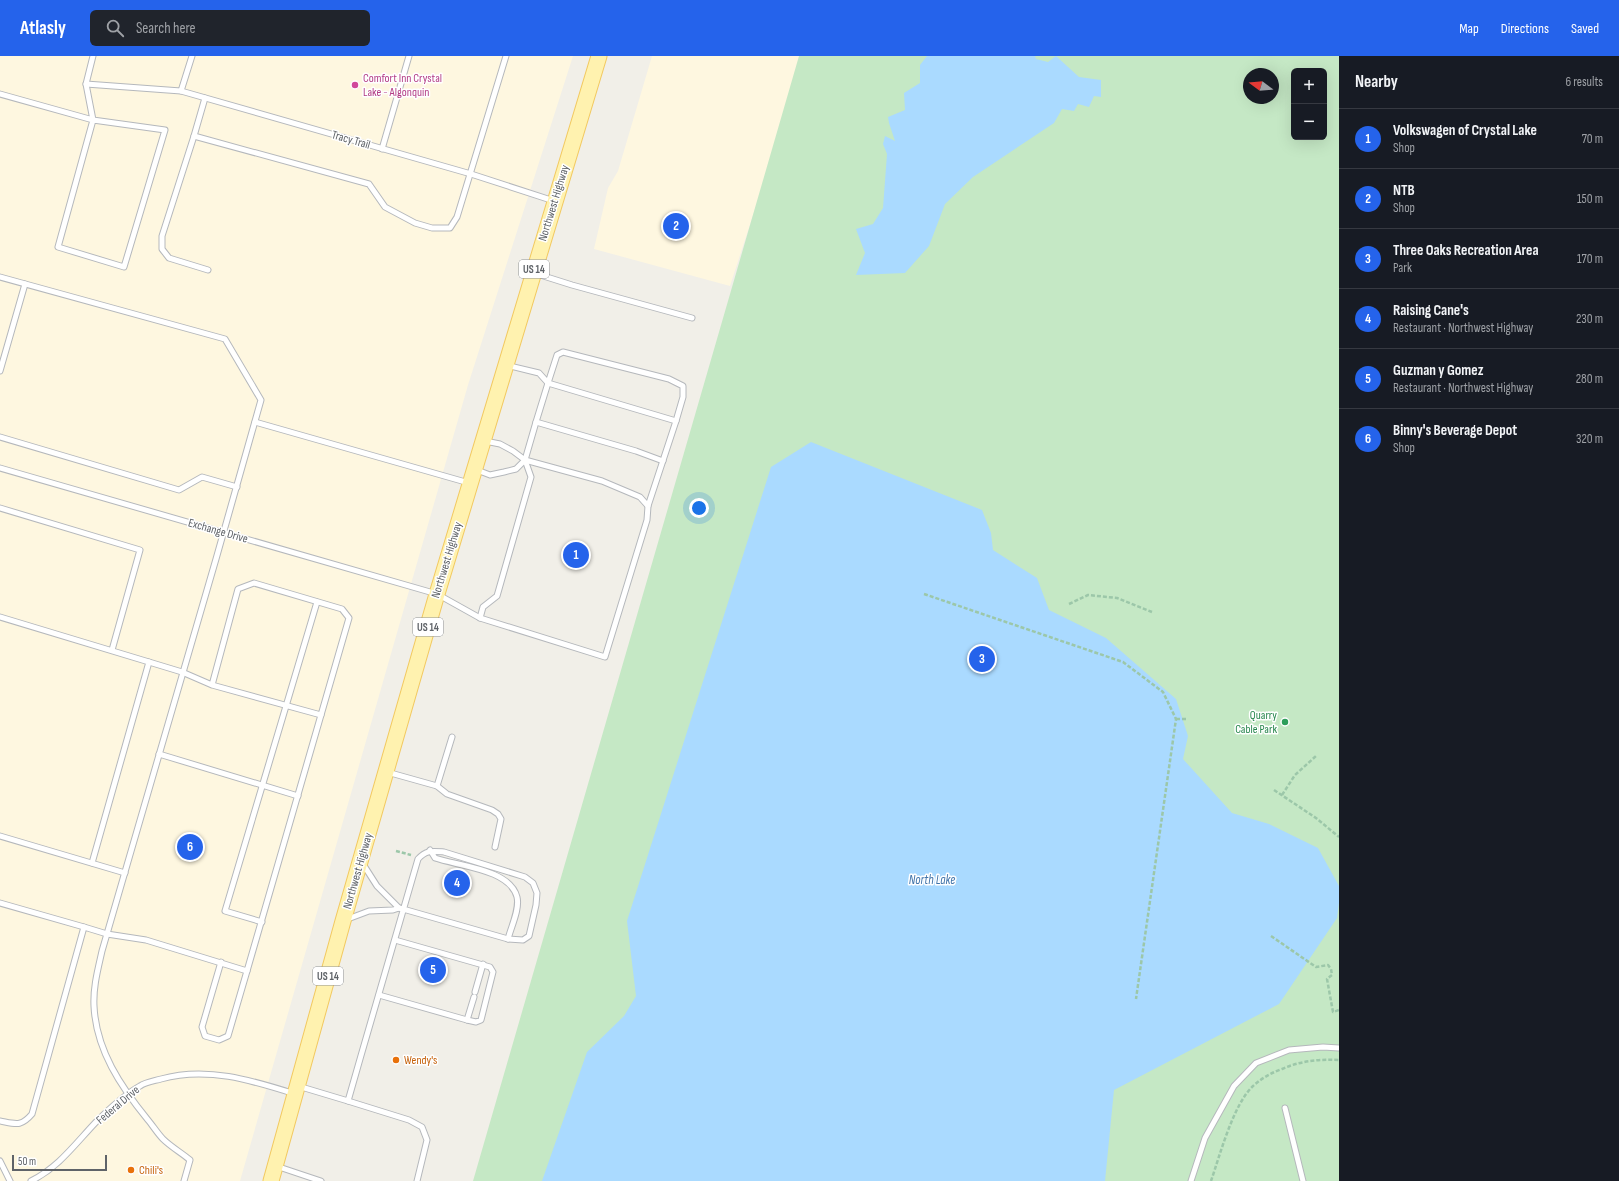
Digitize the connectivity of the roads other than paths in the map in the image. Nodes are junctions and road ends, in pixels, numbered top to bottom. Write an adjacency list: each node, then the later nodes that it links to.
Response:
1 (93, 56): 6 (lane)
2 (192, 56): 7 (lane)
3 (409, 56): 12 (lane)
4 (506, 56): 13 (lane)
5 (599, 56): 14 (main road, Northwest Highway / US 14)
6 (86, 84): 7 (lane, Tracy Trail); 10 (lane)
7 (181, 91): 9 (lane, Tracy Trail)
8 (0, 94): 10 (lane)
9 (206, 98): 11 (lane); 12 (lane, Tracy Trail)
10 (93, 120): 10 (lane)
11 (194, 136): 13 (lane); 15 (lane)
12 (382, 149): 13 (lane, Tracy Trail)
13 (471, 174): 14 (lane, Tracy Trail)
14 (555, 201): 16 (main road, Northwest Highway / US 14)
15 (208, 270)
16 (533, 272): 19 (lane); 20 (main road, Northwest Highway / US 14)
17 (0, 277): 18 (lane)
18 (24, 284): 21 (lane); 24 (lane)
19 (692, 318)
20 (506, 365): 22 (lane); 27 (main road, Northwest Highway / US 14)
21 (0, 371)
22 (548, 383): 23 (lane); 23 (lane); 25 (lane)
23 (676, 421): 29 (lane)
24 (255, 422): 31 (lane); 32 (lane)
25 (536, 422): 28 (lane); 29 (lane)
26 (0, 437): 32 (lane)
27 (483, 440): 28 (lane); 31 (main road, Northwest Highway / US 14)
28 (525, 460): 31 (lane); 33 (lane); 39 (lane)
29 (663, 461): 33 (lane)
30 (0, 468): 35 (lane, Exchange Drive)
31 (472, 476): 36 (main road, Northwest Highway / US 14)
32 (237, 487): 35 (lane)
33 (648, 506): 39 (lane, Exchange Drive)
34 (0, 508): 40 (lane)
35 (224, 533): 36 (lane, Exchange Drive); 42 (lane)
36 (437, 594): 39 (lane, Exchange Drive); 48 (main road, Northwest Highway / US 14)
37 (317, 602): 43 (lane); 44 (lane); 45 (lane)
38 (0, 617): 40 (lane)
39 (480, 618)
40 (112, 650): 41 (lane)
41 (149, 662): 42 (lane); 56 (lane)
42 (182, 672): 43 (lane); 47 (lane)
43 (212, 685): 44 (lane)
44 (286, 705): 45 (lane); 49 (lane)
45 (321, 715): 51 (lane)
46 (452, 737): 50 (lane)
47 (159, 754): 49 (lane); 57 (lane)
48 (386, 772): 50 (lane); 55 (main road, Northwest Highway / US 14)
49 (263, 785): 51 (lane); 61 (lane)
50 (437, 786): 53 (lane)
51 (298, 796): 61 (lane)
52 (0, 836): 56 (lane)
53 (495, 847)
54 (430, 850): 59 (lane); 64 (lane); 64 (lane)
55 (360, 861): 59 (lane); 60 (main road, Northwest Highway / US 14)
56 (92, 863): 57 (lane)
57 (125, 873): 63 (lane)
58 (0, 903): 62 (lane)
59 (401, 908): 60 (lane); 64 (lane); 65 (lane)
60 (343, 921): 72 (main road, Northwest Highway / US 14)
61 (262, 922): 68 (lane)
62 (84, 927): 63 (lane); 76 (lane)
63 (107, 934): 66 (lane); 73 (lane)
64 (508, 939)
65 (395, 940): 67 (lane); 69 (lane)
66 (221, 962): 68 (lane); 68 (lane)
67 (483, 964): 70 (lane); 70 (lane)
68 (247, 971)
69 (379, 995): 70 (lane); 74 (lane)
70 (467, 1020)
71 (1339, 1048): 85 (lane)
72 (296, 1090): 73 (lane, Federal Drive); 74 (lane, Federal Drive); 78 (main road, Northwest Highway / US 14)
73 (127, 1095): 80 (lane, Federal Drive); 81 (lane)
74 (348, 1101): 84 (lane, Federal Drive)
75 (1285, 1108): 86 (lane)
76 (0, 1121)
77 (0, 1161): 79 (lane)
78 (275, 1166): 82 (main road, Northwest Highway / US 14); 83 (lane)
79 (10, 1181)
80 (30, 1181)
81 (184, 1181)
82 (271, 1181)
83 (321, 1181)
84 (417, 1181)
85 (1191, 1181)
86 (1303, 1181)

